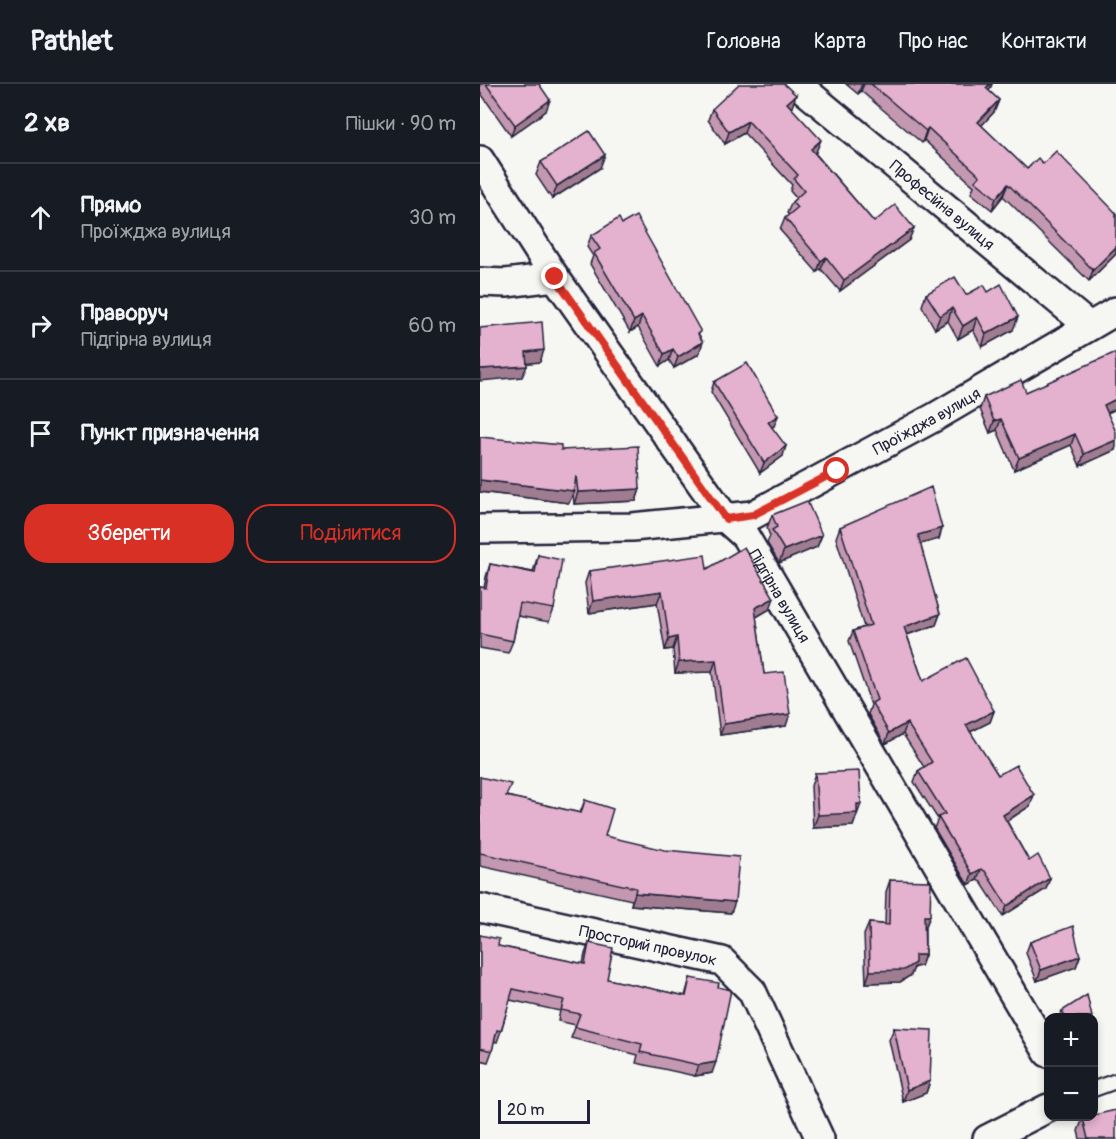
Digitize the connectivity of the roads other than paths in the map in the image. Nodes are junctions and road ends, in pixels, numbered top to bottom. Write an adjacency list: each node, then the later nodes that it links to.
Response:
1 (798, 84): 6 (street, Професійна вулиця)
2 (480, 160): 3 (street, Підгірна вулиця)
3 (555, 277): 4 (street); 7 (street, Підгірна вулиця)
4 (480, 282)
5 (1116, 311): 6 (street, Проїжджа вулиця)
6 (1089, 326): 7 (street, Проїжджа вулиця)
7 (726, 519): 8 (street, Проїжджа вулиця); 10 (street, Підгірна вулиця)
8 (480, 529)
9 (480, 908): 14 (street, Просторий провулок)
10 (1044, 1046)
11 (1116, 1081): 12 (lane)
12 (1098, 1088)
13 (1044, 1110): 15 (street)
14 (820, 1139)
15 (987, 1139)

